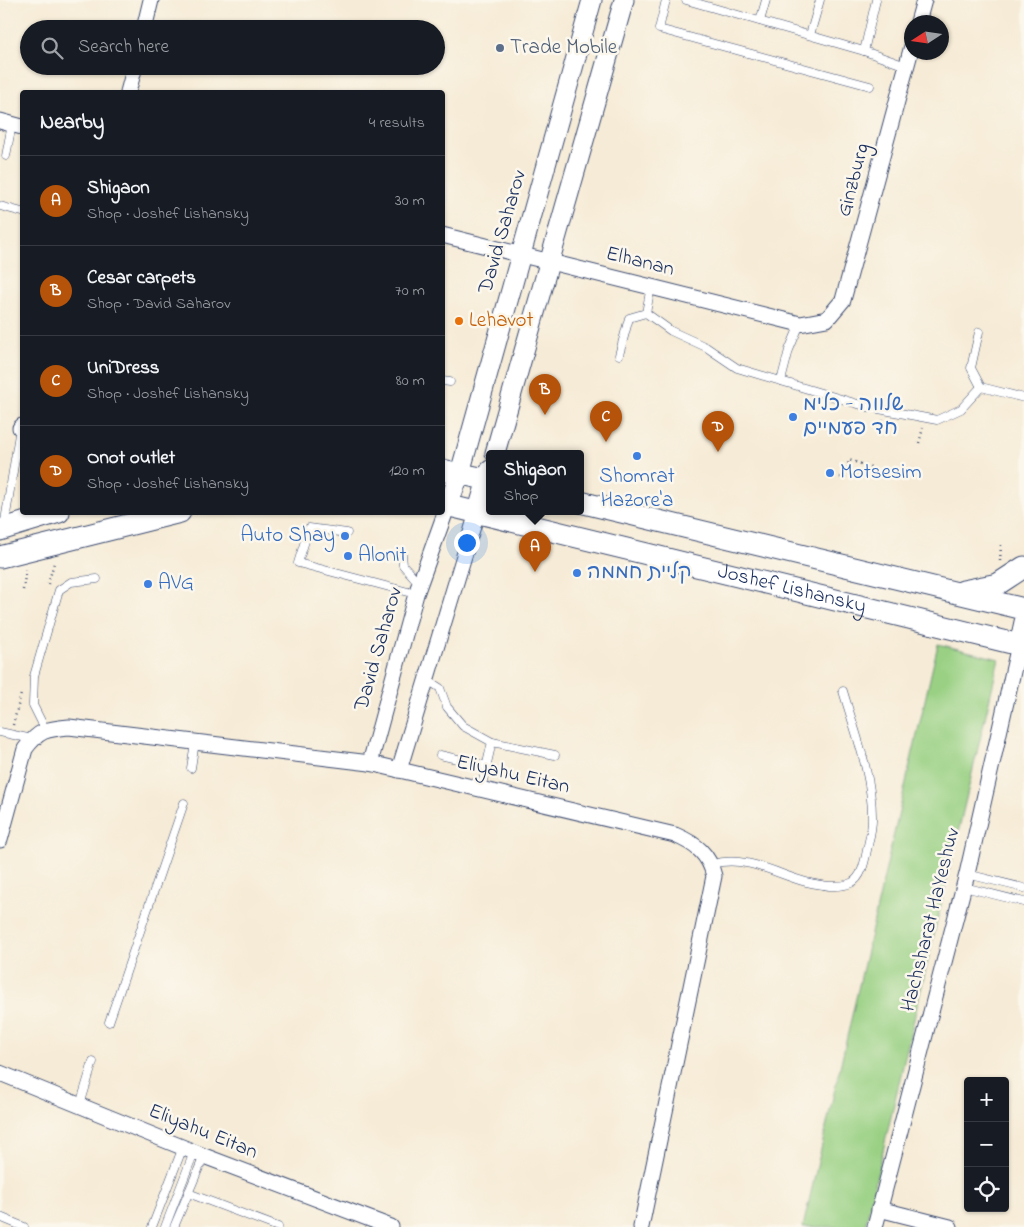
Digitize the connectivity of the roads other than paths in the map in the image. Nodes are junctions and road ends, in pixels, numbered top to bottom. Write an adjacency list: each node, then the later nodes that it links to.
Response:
1 (151, 0): 11 (street)
2 (592, 0): 25 (street, David Saharov)
3 (624, 0): 26 (street)
4 (666, 0): 18 (lane)
5 (686, 0): 12 (lane)
6 (766, 0): 12 (lane)
7 (820, 0): 13 (lane)
8 (876, 0): 14 (lane)
9 (924, 0): 10 (street)
10 (920, 15)
11 (146, 20)
12 (760, 21): 13 (lane)
13 (810, 35): 14 (lane)
14 (864, 51): 16 (lane)
15 (908, 60): 16 (street, Ginzburg)
16 (906, 66): 29 (street, Ginzburg)
17 (133, 75): 19 (street)
18 (870, 86)
19 (129, 90)
20 (11, 124): 21 (lane)
21 (6, 156)
22 (0, 206): 23 (lane)
23 (20, 211)
24 (445, 236): 25 (street, Elhanan)
25 (520, 254): 26 (street, Elhanan); 38 (street, David Saharov)
26 (550, 261): 27 (street, Elhanan); 37 (street)
27 (651, 286): 28 (lane); 30 (street, Elhanan)
28 (646, 313): 32 (lane); 33 (lane)
29 (827, 319): 30 (street, Elhanan)
30 (800, 324): 33 (lane)
31 (979, 332): 34 (lane)
32 (619, 355)
33 (781, 381): 34 (lane)
34 (981, 388): 35 (lane)
35 (1024, 398)
36 (20, 432): 47 (lane)
37 (496, 450)
38 (451, 471): 39 (main road); 42 (street, David Saharov)
39 (486, 476)
40 (486, 485): 43 (street)
41 (584, 503): 54 (main road, Joshef Lishansky)
42 (445, 505): 43 (main road, Joshef Lishansky)
43 (477, 513): 57 (main road, Joshef Lishansky); 58 (street)
44 (42, 515): 47 (main road)
45 (168, 515): 50 (main road)
46 (442, 515): 53 (street, David Saharov)
47 (2, 522)
48 (347, 533): 53 (lane)
49 (402, 554): 53 (lane)
50 (0, 557)
51 (1024, 567): 54 (main road)
52 (97, 578): 60 (lane)
53 (418, 589): 67 (street, David Saharov)
54 (957, 592): 55 (main road, Joshef Lishansky)
55 (1024, 609)
56 (1024, 622): 57 (street, Hachsharat HaYeshuv)
57 (1020, 652): 75 (street, Hachsharat HaYeshuv)
58 (426, 679): 64 (lane); 70 (street)
59 (843, 691): 74 (lane)
60 (45, 729): 62 (street); 63 (street, Eliyahu Eitan)
61 (0, 732): 62 (lane)
62 (32, 739): 73 (street)
63 (195, 742): 67 (street, Eliyahu Eitan); 69 (lane)
64 (492, 742): 66 (lane); 68 (lane)
65 (440, 755): 68 (lane)
66 (555, 756)
67 (370, 764): 70 (street, Eliyahu Eitan)
68 (487, 766): 71 (lane)
69 (191, 768)
70 (399, 770): 71 (street, Eliyahu Eitan)
71 (481, 789): 74 (street, Eliyahu Eitan)
72 (184, 803): 78 (lane)
73 (0, 837)
74 (712, 864): 92 (street)
75 (966, 881): 76 (lane); 77 (lane); 84 (street, Hachsharat HaYeshuv)
76 (1024, 888)
77 (1024, 902)
78 (109, 1022)
79 (93, 1062): 81 (lane)
80 (0, 1073): 81 (street, Eliyahu Eitan)
81 (80, 1105): 82 (street, Eliyahu Eitan)
82 (193, 1152): 83 (lane); 86 (street, Eliyahu Eitan); 88 (lane); 89 (lane)
83 (188, 1193): 90 (lane); 91 (lane)
84 (880, 1208): 93 (street, Hachsharat HaYeshuv); 94 (street)
85 (0, 1217): 87 (lane)
86 (388, 1226)
87 (24, 1227)
88 (152, 1227)
89 (165, 1227)
90 (174, 1227)
91 (278, 1227)
92 (641, 1227)
93 (875, 1227)
94 (950, 1227)

